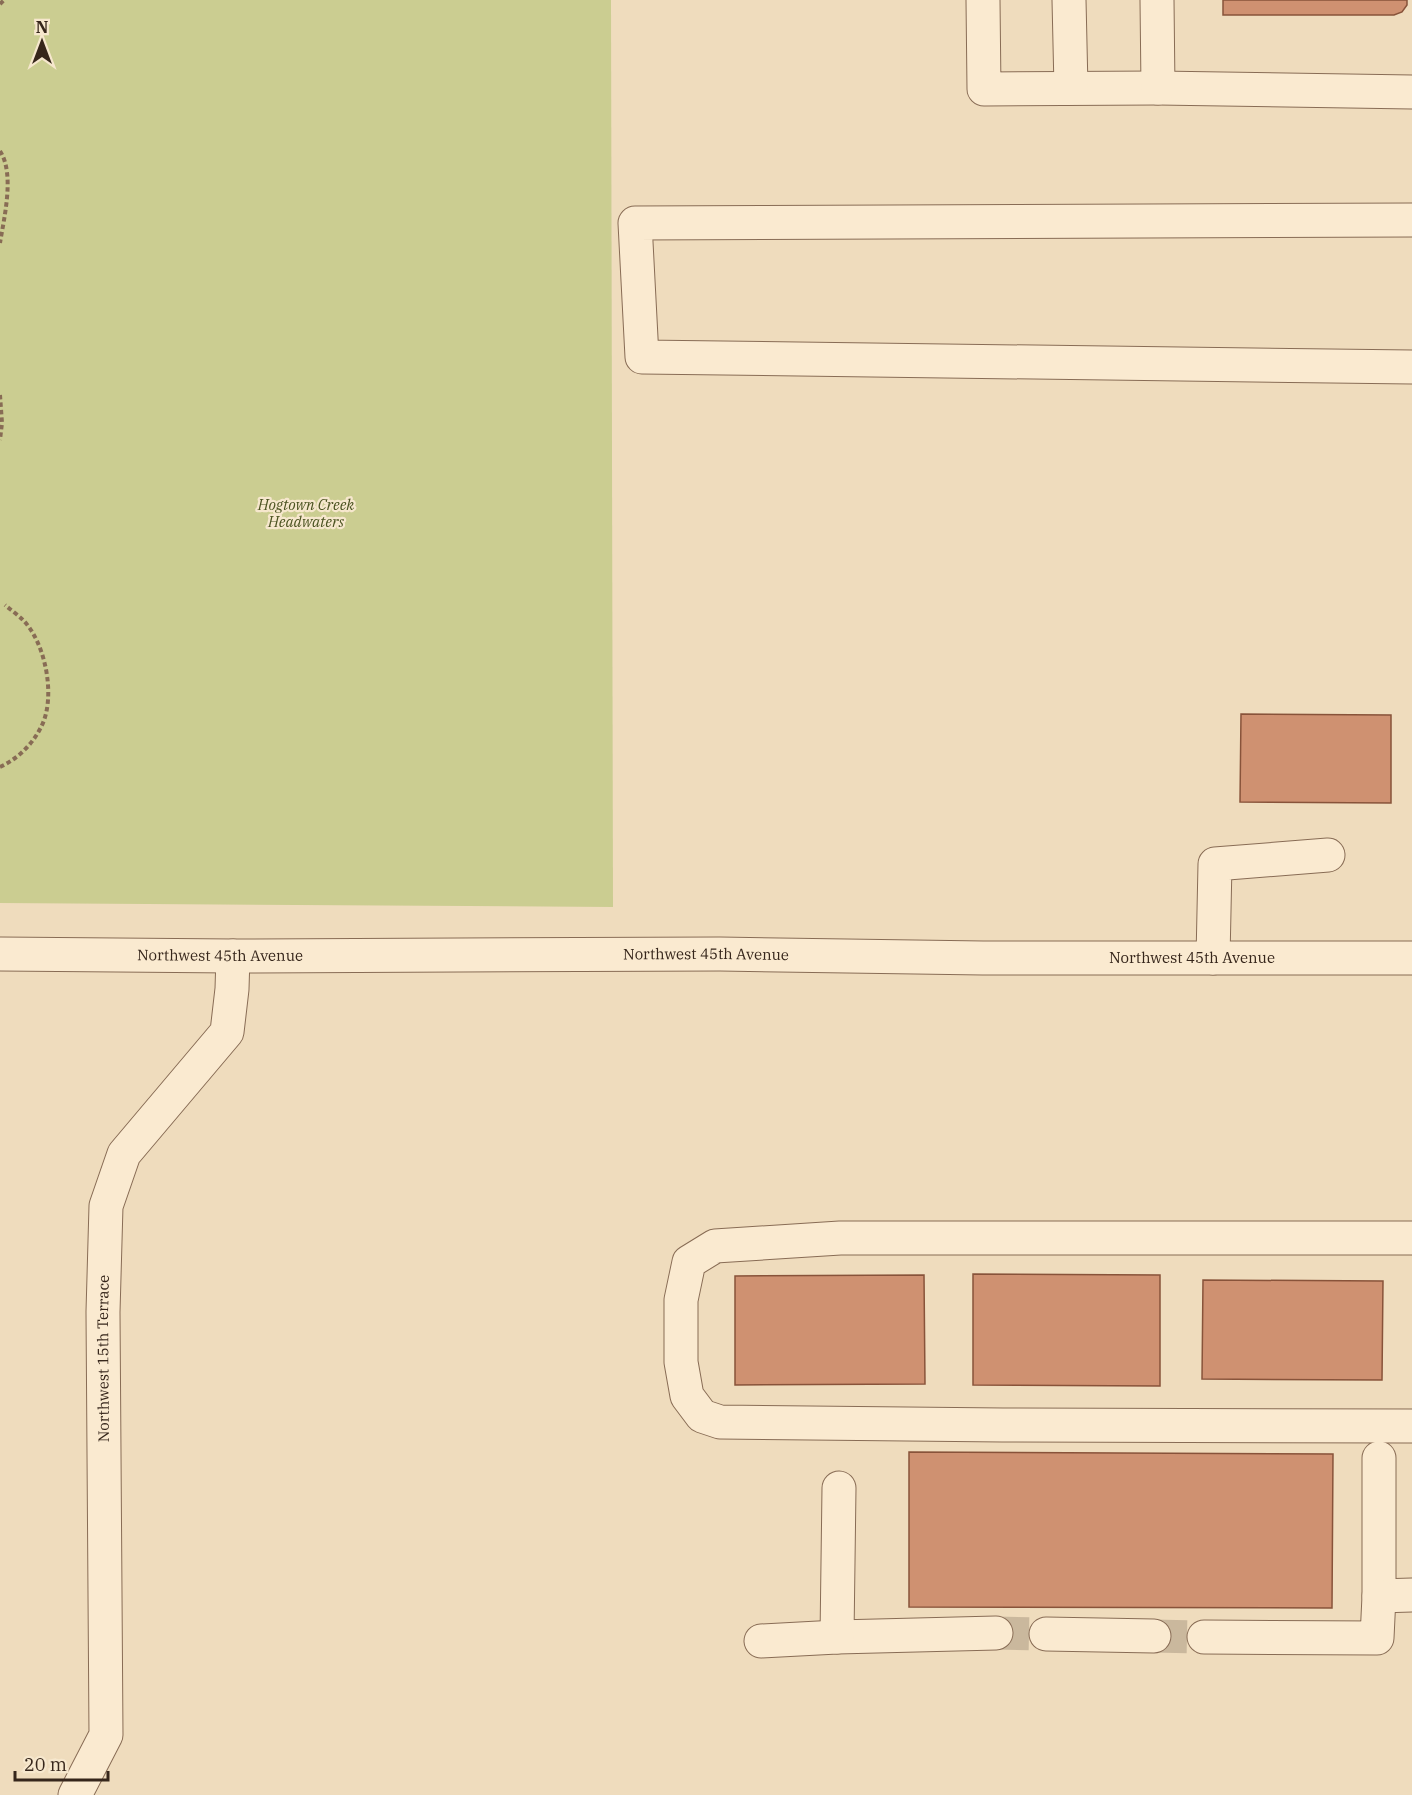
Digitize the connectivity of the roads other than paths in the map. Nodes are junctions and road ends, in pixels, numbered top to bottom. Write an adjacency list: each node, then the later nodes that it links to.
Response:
1 (983, 0): 4 (street)
2 (1069, 0): 4 (street)
3 (1157, 0): 5 (street)
4 (1071, 88): 5 (street)
5 (1158, 88): 6 (street)
6 (1412, 92)
7 (1412, 220): 8 (street)
8 (1412, 367)
9 (1328, 855): 12 (street)
10 (0, 954): 11 (street, Northwest 45th Avenue)
11 (233, 956): 12 (street, Northwest 45th Avenue); 26 (street, Northwest 15th Terrace)
12 (1213, 958): 13 (street, Northwest 45th Avenue)
13 (1412, 958)
14 (1412, 1238): 15 (street)
15 (1412, 1426)
16 (1379, 1458): 19 (street)
17 (839, 1488): 23 (street)
18 (1412, 1595): 19 (street)
19 (1379, 1596): 24 (street)
20 (996, 1633): 23 (street)
21 (1046, 1634): 22 (street)
22 (1154, 1636)
23 (837, 1637): 25 (street)
24 (1204, 1637)
25 (761, 1641)
26 (75, 1795)

